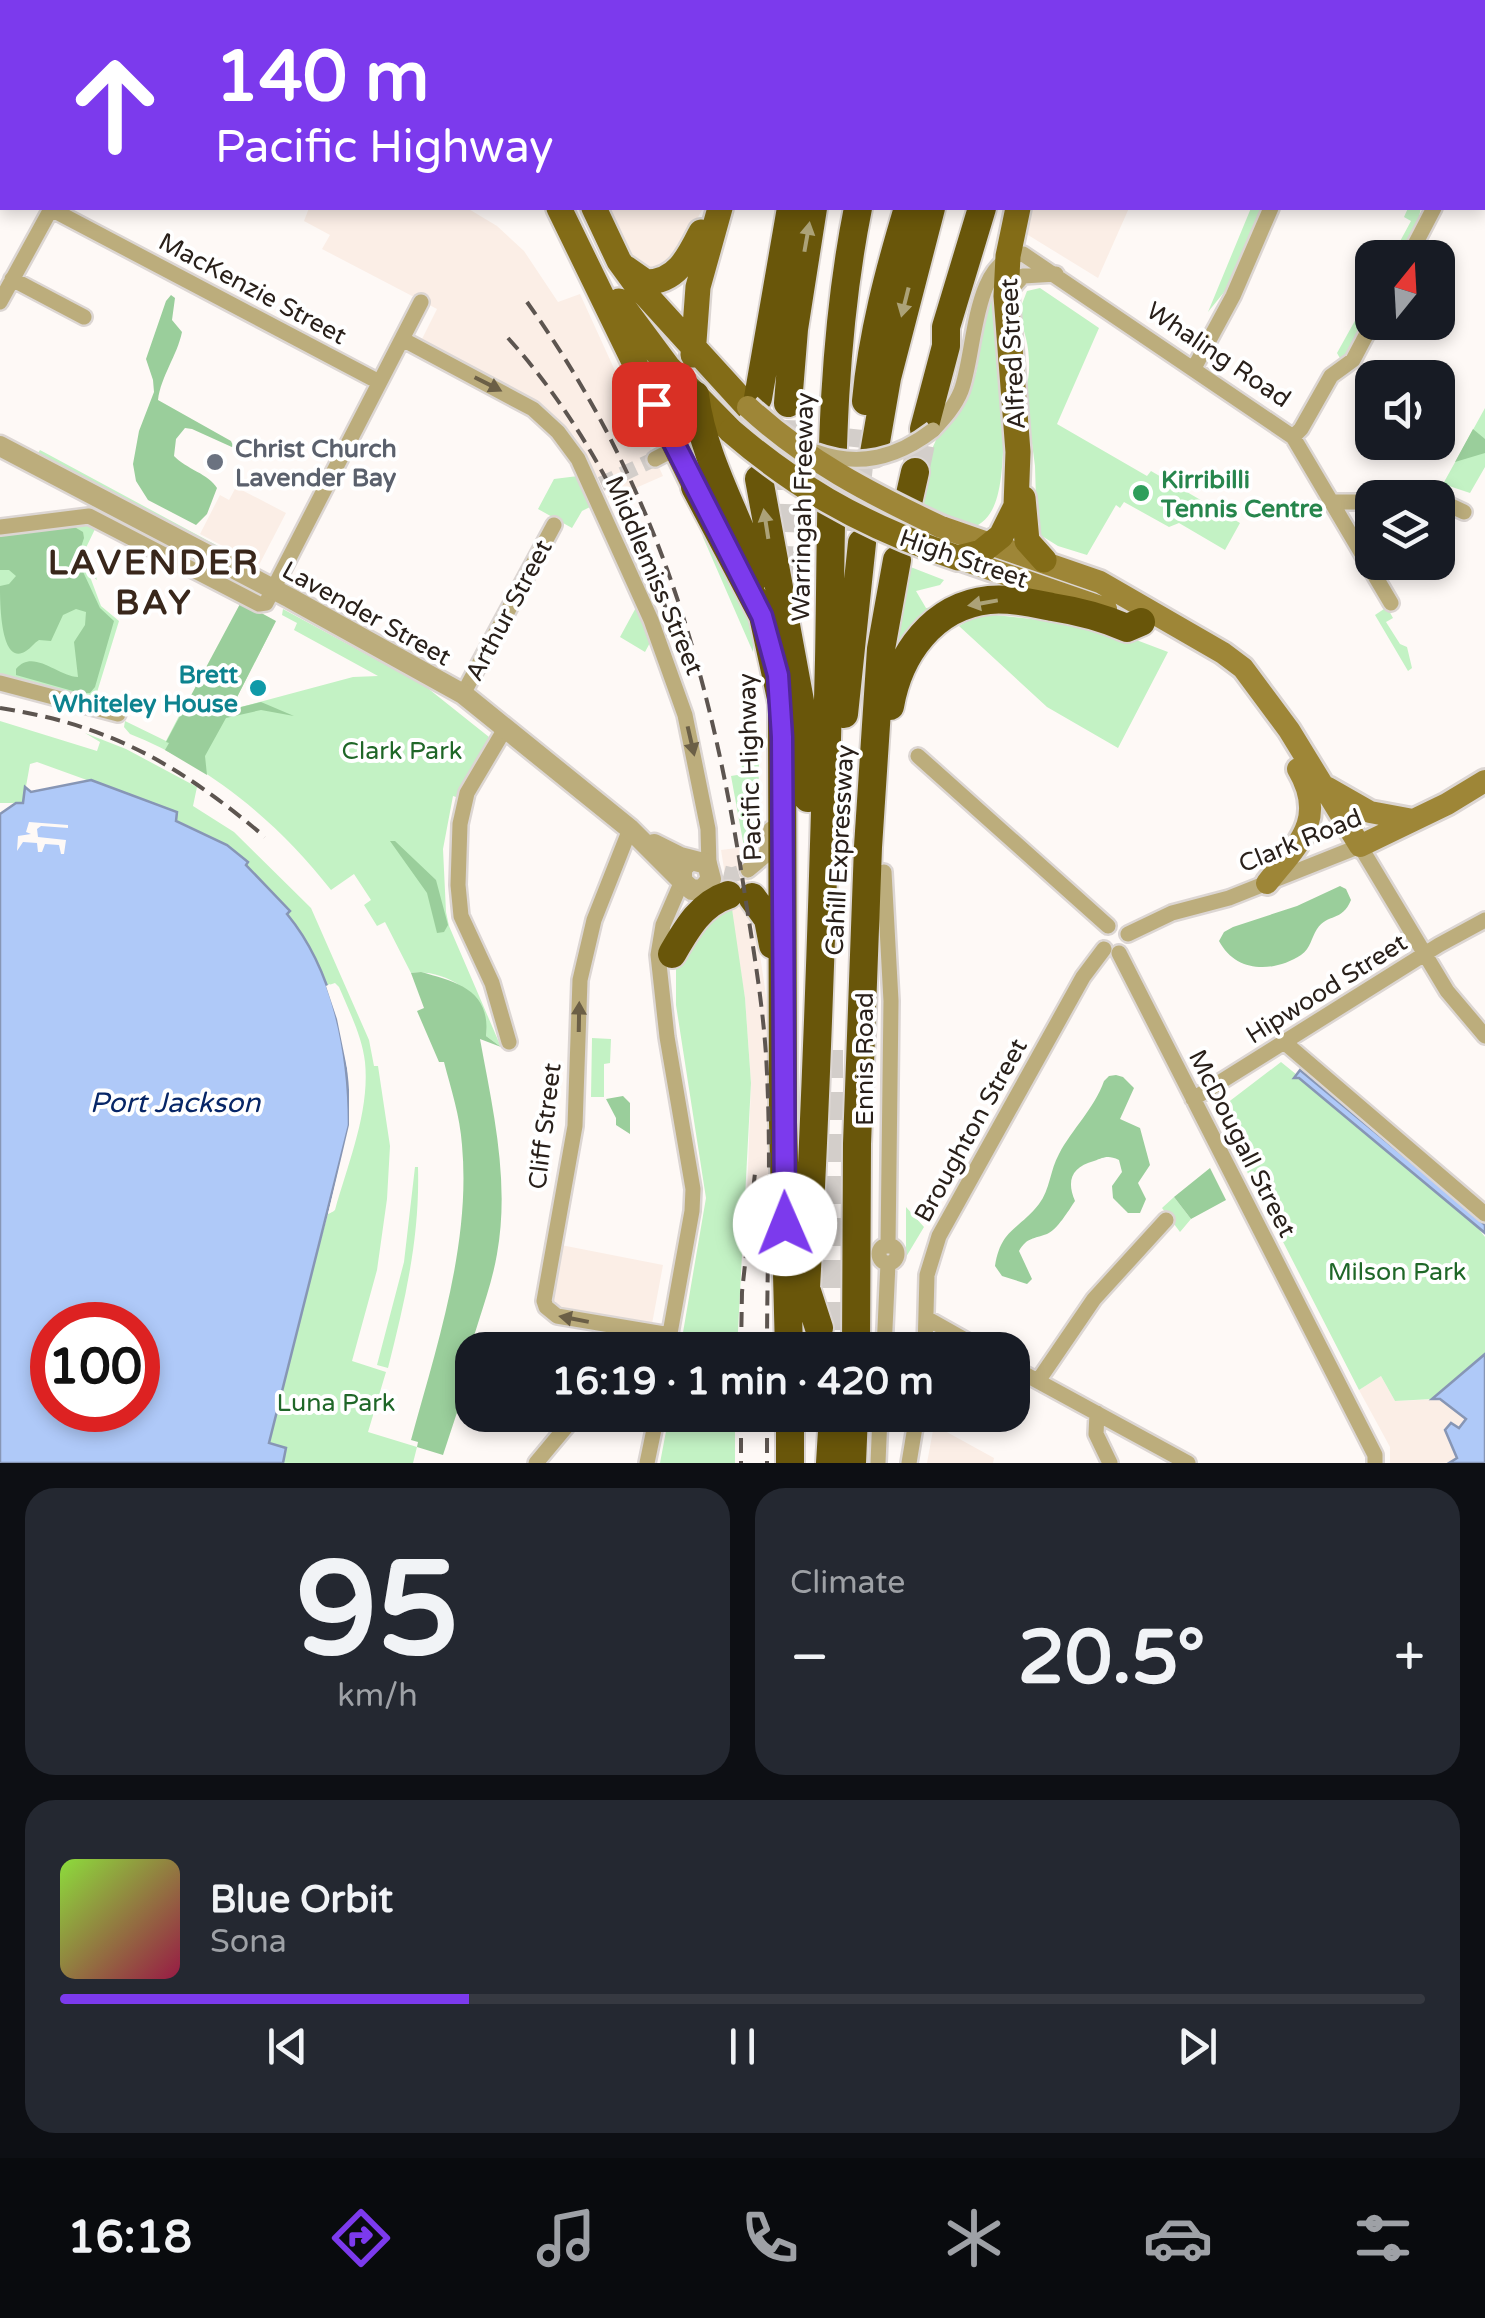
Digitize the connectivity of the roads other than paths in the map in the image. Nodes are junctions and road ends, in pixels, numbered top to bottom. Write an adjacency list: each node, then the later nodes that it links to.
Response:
1 (50, 210): 24 (street)
2 (53, 210): 34 (street, MacKenzie Street)
3 (560, 210): 45 (main road, Pacific Highway)
4 (573, 210): 35 (main road)
5 (595, 210): 22 (main road)
6 (716, 210): 22 (main road)
7 (717, 210): 31 (main road)
8 (791, 210): 37 (highway)
9 (813, 210): 36 (highway, Warringah Freeway, one-way to 9)
10 (849, 210): 41 (highway, Warringah Freeway)
11 (858, 210): 95 (highway, Warringah Freeway)
12 (876, 210): 41 (highway)
13 (907, 210): 41 (highway)
14 (930, 210): 41 (highway, one-way to 41)
15 (981, 210): 32 (highway)
16 (997, 210): 32 (highway)
17 (1018, 210): 21 (main road, Alfred Street)
18 (1271, 210): 33 (street)
19 (1433, 210): 20 (street)
20 (1417, 240)
21 (1008, 256): 23 (street, Whaling Road); 25 (main road, Alfred Street); 38 (street, Alfred Street)
22 (619, 261): 31 (main road)
23 (1056, 274): 25 (street); 33 (street, Whaling Road)
24 (12, 279): 26 (street); 28 (street)
25 (1006, 296): 44 (main road, Alfred Street)
26 (0, 302)
27 (422, 302): 29 (street)
28 (84, 316)
29 (402, 339): 34 (street); 78 (street, Middlemiss Street, one-way to 78)
30 (1364, 340): 39 (street)
31 (692, 346): 35 (main road); 37 (main road, High Street)
32 (946, 346): 38 (highway)
33 (1194, 368): 39 (street, Whaling Road)
34 (379, 382): 59 (street)
35 (696, 395): 56 (main road, High Street, bridge); 61 (highway)
36 (788, 404)
37 (753, 406): 38 (street, High Street, bridge); 55 (main road, High Street, bridge)
38 (929, 430)
39 (1293, 437): 46 (street, Whaling Road)
40 (0, 446): 59 (street, Lavender Street)
41 (853, 447)
42 (915, 472): 48 (highway)
43 (759, 479): 74 (highway, one-way to 43)
44 (1018, 479): 55 (main road); 58 (main road)
45 (695, 486): 61 (highway, Pacific Highway); 78 (street, Pacific Highway)
46 (1332, 502): 47 (street); 60 (street, Whaling Road)
47 (1355, 502)
48 (908, 503)
49 (1455, 508): 50 (street)
50 (1464, 512)
51 (822, 523): 74 (highway, Warringah Freeway)
52 (554, 525): 65 (street, Arthur Street)
53 (0, 528): 59 (street)
54 (855, 539): 103 (highway, Warringah Freeway)
55 (993, 545): 56 (main road); 58 (main road, High Street)
56 (958, 558): 62 (main road, High Street)
57 (896, 560): 76 (highway, Cahill Expressway)
58 (1044, 560): 64 (main road, High Street)
59 (271, 588): 65 (street, Lavender Street)
60 (1391, 603)
61 (762, 616): 90 (highway, Pacific Highway)
62 (1141, 622): 64 (main road, High Street); 76 (highway, one-way to 76)
63 (0, 682): 67 (street)
64 (1254, 687): 66 (main road, High Street)
65 (463, 694): 68 (street, Lavender Street)
66 (1271, 708): 71 (main road, High Street); 79 (main road)
67 (118, 714)
68 (506, 728): 73 (street, Lavender Street); 88 (street)
69 (918, 756): 81 (street)
70 (1485, 781): 72 (main road, Clark Road)
71 (1321, 783): 72 (main road); 75 (main road, High Street)
72 (1414, 820): 75 (main road, Clark Road)
73 (632, 830): 78 (street, Lavender Street); 97 (street, Cliff Street, one-way to 73)
74 (813, 834): 99 (highway, Warringah Freeway)
75 (1360, 846): 79 (street, Clark Road); 85 (street, High Street)
76 (868, 848): 92 (highway, Cahill Expressway)
77 (884, 872): 106 (street, Ennis Road)
78 (719, 882): 84 (highway); 86 (street, Pacific Highway); 90 (highway)
79 (1266, 883): 82 (street, Clark Road)
80 (1485, 920): 85 (street, Hipwood Street)
81 (1108, 926): 82 (street); 83 (street)
82 (1128, 934): 83 (street)
83 (1112, 951): 91 (street, McDougall Street); 96 (street, Broughton Street)
84 (672, 954): 86 (street)
85 (1426, 954): 87 (street, High Street); 89 (street, Hipwood Street)
86 (662, 999): 98 (street, Pacific Highway)
87 (1485, 1036)
88 (509, 1042)
89 (1284, 1042): 91 (street, Hipwood Street); 93 (street)
90 (784, 1066): 100 (highway)
91 (1193, 1099): 130 (street, McDougall Street)
92 (858, 1144): 104 (highway, Cahill Expressway); 105 (highway, Cahill Expressway)
93 (1485, 1214)
94 (1166, 1220): 110 (street)
95 (806, 1288): 101 (highway, Warringah Freeway); 102 (highway, Warringah Freeway)
96 (928, 1320): 107 (street, Broughton Street); 108 (street)
97 (626, 1332)
98 (671, 1332)
99 (788, 1332)
100 (788, 1332)
101 (790, 1332)
102 (816, 1332)
103 (818, 1332)
104 (838, 1332)
105 (856, 1332)
106 (885, 1332)
107 (927, 1332)
108 (950, 1332)
109 (1030, 1376): 110 (street)
110 (1038, 1381): 111 (street)
111 (1097, 1413): 128 (street); 129 (street)
112 (562, 1432): 120 (street)
113 (653, 1432): 121 (street)
114 (790, 1432): 122 (highway)
115 (813, 1432): 123 (highway)
116 (832, 1432): 124 (highway)
117 (853, 1432): 125 (highway)
118 (879, 1432): 126 (street)
119 (914, 1432): 127 (street)
120 (536, 1463)
121 (647, 1463)
122 (790, 1463)
123 (812, 1463)
124 (830, 1463)
125 (852, 1463)
126 (878, 1463)
127 (909, 1463)
128 (1110, 1463)
129 (1188, 1463)
130 (1375, 1463)

